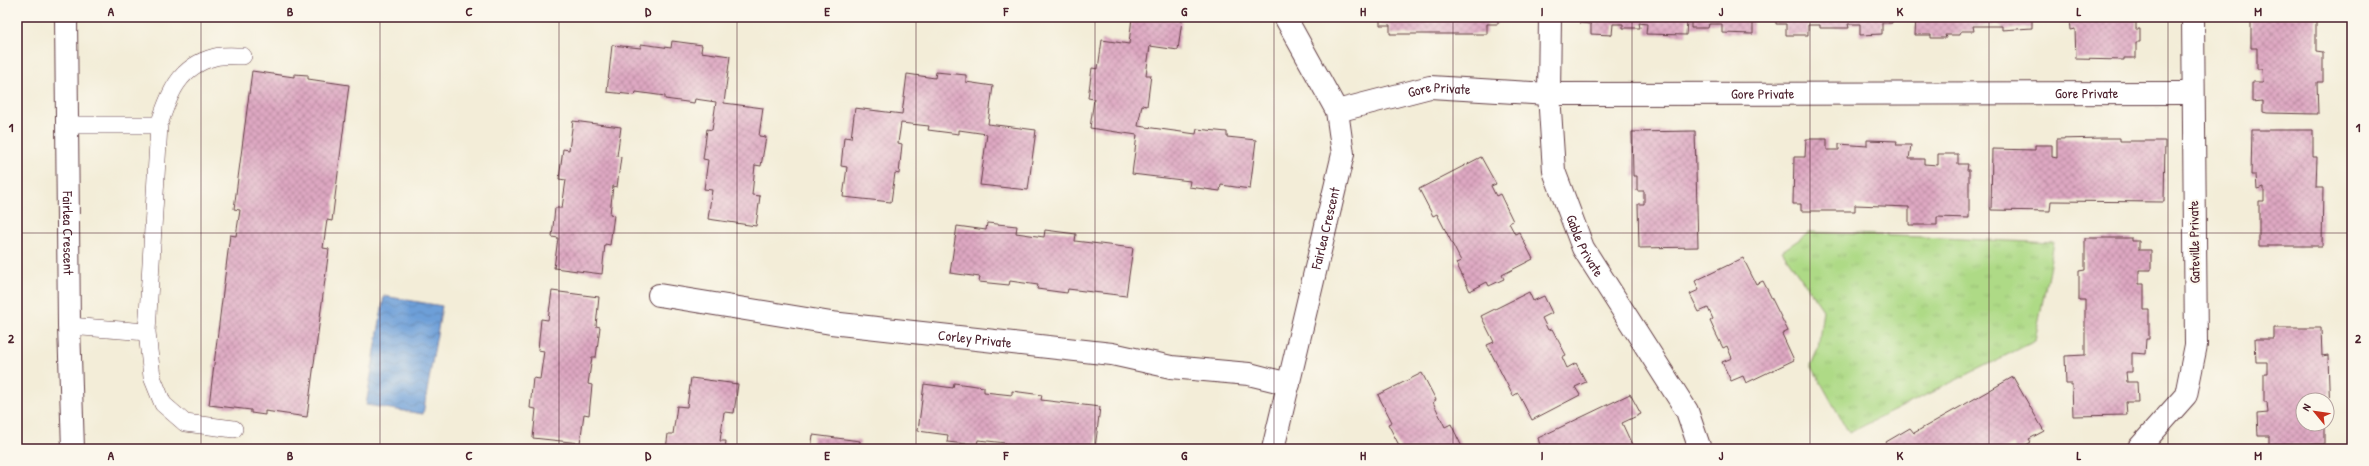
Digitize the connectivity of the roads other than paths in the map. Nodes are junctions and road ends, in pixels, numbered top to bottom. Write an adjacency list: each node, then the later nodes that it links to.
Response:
1 (66, 17): 9 (street, Fairlea Crescent)
2 (1285, 17): 8 (street, Fairlea Crescent)
3 (1550, 17): 7 (street, Gable Private)
4 (2193, 17): 6 (street, Gateville Private)
5 (243, 56): 10 (lane)
6 (2192, 92): 7 (street, Gore Private); 19 (street, Gateville Private)
7 (1548, 94): 8 (street, Gore Private); 18 (street, Gable Private)
8 (1337, 111): 14 (street, Fairlea Crescent)
9 (68, 125): 10 (lane); 12 (street, Fairlea Crescent)
10 (158, 125): 13 (lane)
11 (659, 295): 14 (street, Corley Private)
12 (69, 326): 13 (lane); 16 (street, Fairlea Crescent)
13 (147, 332): 15 (lane)
14 (1289, 384): 17 (street, Fairlea Crescent)
15 (234, 429)
16 (73, 449)
17 (1273, 449)
18 (1700, 449)
19 (2138, 449)

